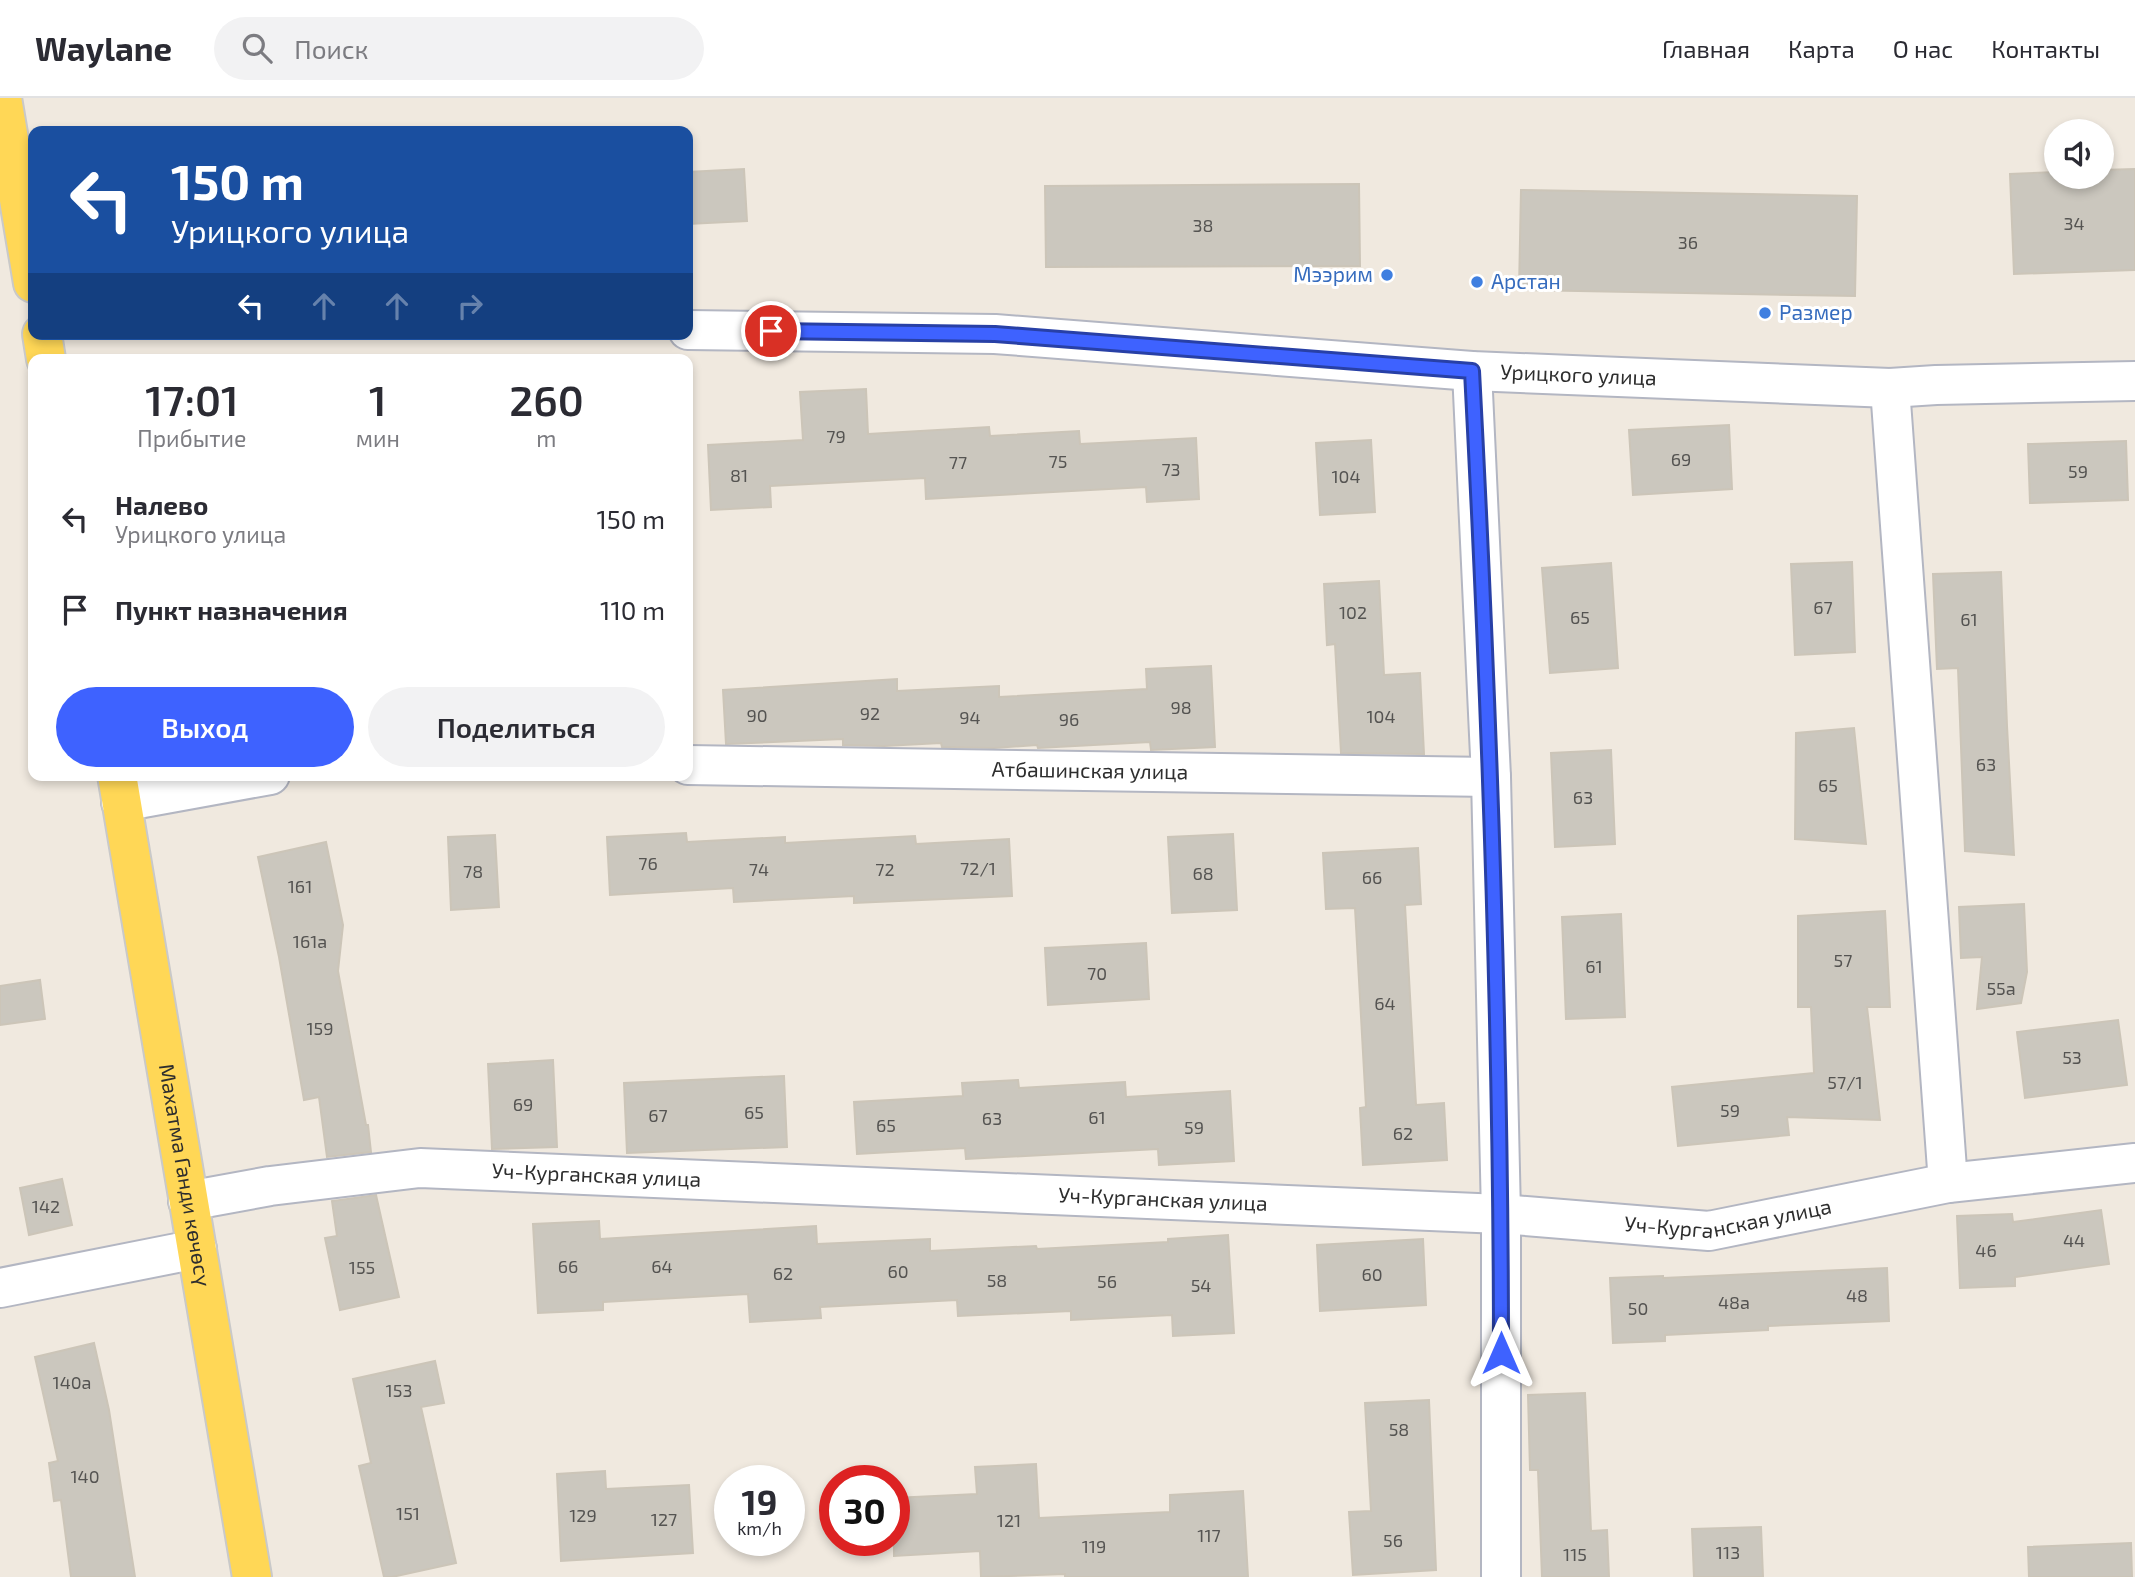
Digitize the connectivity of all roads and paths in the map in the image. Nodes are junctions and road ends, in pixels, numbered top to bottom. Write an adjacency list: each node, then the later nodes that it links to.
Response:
1 (2, 101): 2 (main road)
2 (28, 254)
3 (693, 330): 4 (street, Урицкого улица)
4 (1472, 371): 6 (street, Урицкого улица); 8 (street)
5 (2135, 381): 6 (street, Урицкого улица)
6 (1890, 388): 12 (street)
7 (693, 765): 8 (street, Атбашинская улица)
8 (1492, 777): 14 (street)
9 (200, 781): 10 (street)
10 (119, 788): 13 (main road, Махатма Ганди көчөсү)
11 (2135, 1163): 12 (street, Уч-Курганская улица)
12 (1948, 1183): 14 (street, Уч-Курганская улица)
13 (188, 1201): 14 (street, Уч-Курганская улица); 15 (main road, Махатма Ганди көчөсү)
14 (1501, 1214): 18 (street)
15 (197, 1250): 16 (street); 17 (main road, Махатма Ганди көчөсү)
16 (0, 1288)
17 (252, 1577)
18 (1501, 1577)

